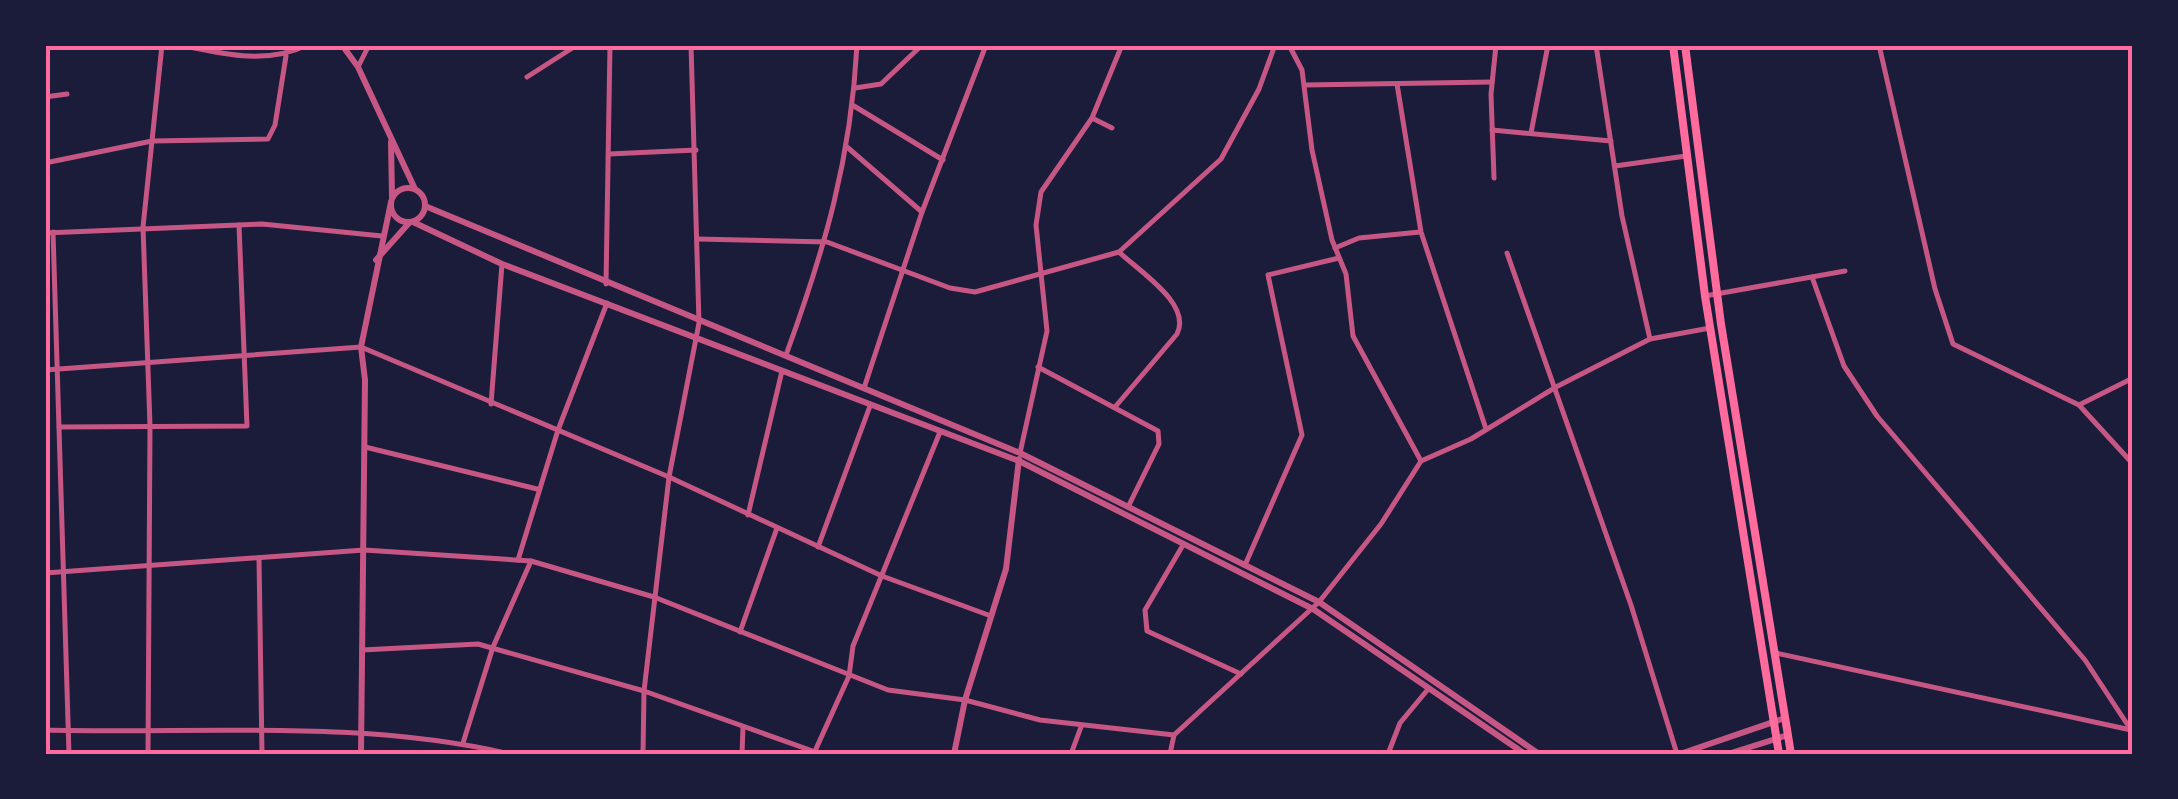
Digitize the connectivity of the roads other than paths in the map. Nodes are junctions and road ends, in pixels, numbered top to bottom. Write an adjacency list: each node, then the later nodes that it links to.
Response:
1 (162, 45): 38 (street)
2 (180, 45): 23 (street)
3 (307, 45): 23 (street)
4 (342, 45): 24 (street)
5 (370, 45): 24 (street)
6 (558, 45): 22 (street)
7 (576, 45): 22 (street)
8 (610, 45): 42 (street)
9 (692, 45): 41 (street)
10 (857, 45): 29 (street)
11 (922, 45): 29 (street)
12 (986, 45): 44 (street)
13 (1122, 45): 33 (street)
14 (1275, 45): 61 (street)
15 (1289, 45): 28 (street)
16 (1496, 45): 26 (street)
17 (1548, 45): 36 (street)
18 (1596, 45): 39 (street)
19 (1673, 45): 43 (main road)
20 (1684, 45): 71 (main road)
21 (1879, 45): 91 (street)
22 (558, 54): 25 (street)
23 (286, 56): 38 (street)
24 (358, 66): 37 (street)
25 (527, 77)
26 (1492, 82): 27 (street); 35 (street)
27 (1397, 84): 28 (street); 56 (street)
28 (1305, 85): 60 (street)
29 (854, 88): 32 (street)
30 (66, 94): 31 (street)
31 (45, 97)
32 (854, 106): 40 (street); 44 (street)
33 (1092, 118): 34 (street); 68 (street)
34 (1112, 128)
35 (1492, 130): 36 (street); 47 (street)
36 (1531, 133): 39 (street)
37 (392, 135): 48 (street); 49 (street)
38 (152, 140): 45 (street); 54 (street)
39 (1610, 141): 46 (street)
40 (846, 147): 51 (street); 59 (street)
41 (696, 150): 42 (street); 58 (street)
42 (609, 154): 70 (street)
43 (1688, 156): 46 (street); 72 (main road)
44 (943, 160): 51 (street)
45 (45, 163)
46 (1614, 166): 78 (street)
47 (1494, 178)
48 (415, 190): 49 (street); 50 (street)
49 (391, 199): 52 (street); 57 (street)
50 (425, 206): 52 (street); 70 (street)
51 (922, 212): 66 (street)
52 (411, 222): 64 (street); 65 (street)
53 (238, 224): 54 (street); 57 (street); 81 (street)
54 (143, 227): 55 (street); 82 (street)
55 (49, 232): 85 (street)
56 (1421, 232): 60 (street); 98 (street)
57 (382, 236): 64 (street)
58 (697, 239): 59 (street); 74 (street)
59 (827, 242): 66 (street); 80 (street)
60 (1335, 248): 63 (street)
61 (1120, 252): 68 (street); 93 (street)
62 (1508, 253): 88 (street)
63 (1340, 258): 102 (street); 115 (street)
64 (376, 261): 79 (street)
65 (502, 264): 73 (street); 90 (street)
66 (902, 270): 68 (street); 89 (street)
67 (1844, 271): 69 (street)
68 (1042, 276): 83 (street)
69 (1812, 278): 71 (street); 140 (street)
70 (606, 284): 74 (street)
71 (1717, 292): 72 (street); 75 (main road)
72 (1705, 296): 76 (main road)
73 (607, 304): 77 (street); 97 (street)
74 (699, 322): 77 (street); 80 (street)
75 (1721, 324): 76 (street); 126 (main road)
76 (1710, 328): 78 (street); 133 (main road)
77 (697, 337): 86 (street); 104 (street)
78 (1650, 339): 88 (street)
79 (361, 348): 81 (street); 90 (street); 100 (street)
80 (786, 355): 89 (street)
81 (248, 358): 82 (street); 95 (street)
82 (147, 366): 85 (street); 95 (street)
83 (1038, 367): 93 (street); 101 (street)
84 (45, 370): 85 (street)
85 (54, 370): 96 (street)
86 (782, 370): 92 (street); 107 (street)
87 (2133, 378): 91 (street)
88 (1556, 387): 98 (street); 161 (street)
89 (864, 388): 94 (street)
90 (491, 404): 97 (street)
91 (2080, 405): 103 (street)
92 (870, 406): 99 (street); 110 (street)
93 (1115, 407): 106 (street)
94 (944, 422): 99 (street); 101 (street)
95 (150, 426): 96 (street); 116 (street)
96 (59, 427): 117 (street)
97 (558, 430): 104 (street); 105 (street)
98 (1486, 430): 102 (street)
99 (940, 432): 101 (street); 119 (street)
100 (364, 448): 105 (street); 111 (street)
101 (1019, 457): 106 (street); 109 (street); 122 (street)
102 (1420, 461): 121 (street)
103 (2133, 464)
104 (669, 477): 107 (street); 120 (street)
105 (538, 490): 113 (street)
106 (1128, 507): 115 (street)
107 (748, 515): 108 (street)
108 (777, 528): 110 (street); 123 (street)
109 (1183, 545): 121 (street); 127 (street)
110 (818, 546): 119 (street)
111 (364, 550): 112 (street); 113 (street); 125 (street)
112 (258, 558): 116 (street); 139 (street)
113 (518, 560): 114 (street)
114 (531, 561): 120 (street); 124 (street)
115 (1244, 565): 121 (street)
116 (148, 566): 117 (street); 137 (street)
117 (64, 572): 118 (street); 138 (street)
118 (45, 574)
119 (882, 576): 122 (street); 128 (street)
120 (654, 597): 123 (street); 130 (street)
121 (1316, 606): 127 (street); 129 (street); 160 (street)
122 (993, 617): 131 (street)
123 (740, 632): 128 (street)
124 (493, 647): 125 (street); 130 (street); 145 (street)
125 (362, 650): 143 (street)
126 (1776, 653): 132 (main road); 140 (street)
127 (1240, 674): 141 (street)
128 (849, 676): 131 (street); 147 (street)
129 (1429, 688): 158 (street); 159 (street)
130 (644, 691): 135 (street); 153 (street)
131 (965, 700): 134 (street); 155 (street)
132 (1785, 718): 133 (street); 142 (main road)
133 (1774, 721): 144 (main road); 161 (street)
134 (1080, 726): 141 (street); 156 (street)
135 (744, 727): 147 (street); 154 (street)
136 (45, 730): 138 (street)
137 (147, 730): 138 (street); 139 (street); 149 (street)
138 (69, 731): 148 (street)
139 (262, 731): 143 (street); 150 (street)
140 (2132, 732)
141 (1174, 735): 157 (street)
142 (1788, 735): 144 (street); 164 (main road)
143 (362, 736): 145 (street); 151 (street)
144 (1777, 738): 162 (street); 163 (main road)
145 (463, 743): 146 (street)
146 (487, 751): 152 (street)
147 (816, 753)
148 (69, 754)
149 (148, 754)
150 (262, 754)
151 (361, 754)
152 (510, 754)
153 (643, 754)
154 (742, 754)
155 (954, 754)
156 (1071, 754)
157 (1170, 754)
158 (1388, 754)
159 (1524, 754)
160 (1539, 754)
161 (1678, 754)
162 (1728, 754)
163 (1779, 754)
164 (1791, 754)

